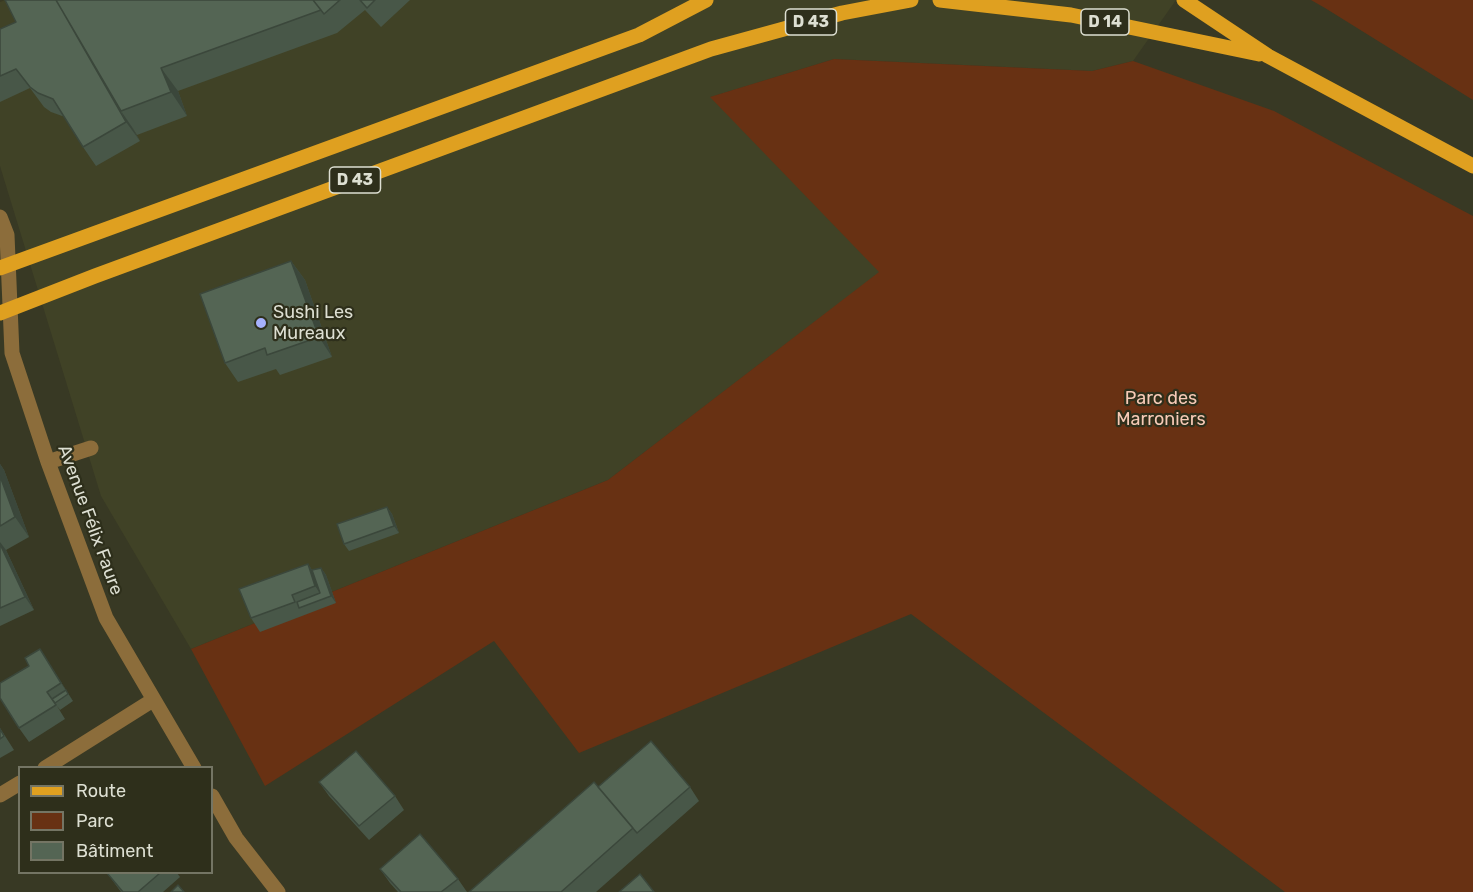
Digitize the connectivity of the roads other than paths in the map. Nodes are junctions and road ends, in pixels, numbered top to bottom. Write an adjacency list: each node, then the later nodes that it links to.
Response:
1 (706, 0): 8 (main road, D 43)
2 (911, 0): 9 (main road, D 43)
3 (940, 0): 5 (main road, D 14)
4 (1184, 0): 5 (main road, D 14)
5 (1268, 56): 6 (main road, D 14)
6 (1473, 166)
7 (0, 217): 8 (street, Avenue Félix Faure)
8 (4, 267): 9 (street, Avenue Félix Faure)
9 (5, 311): 11 (street, Avenue Félix Faure)
10 (91, 448): 11 (street)
11 (48, 462): 12 (street, Avenue Félix Faure)
12 (153, 700): 13 (street); 14 (street, Avenue Félix Faure)
13 (48, 766)
14 (193, 766)
15 (18, 784): 16 (street)
16 (0, 795)
17 (213, 798): 18 (street)
18 (278, 892)

